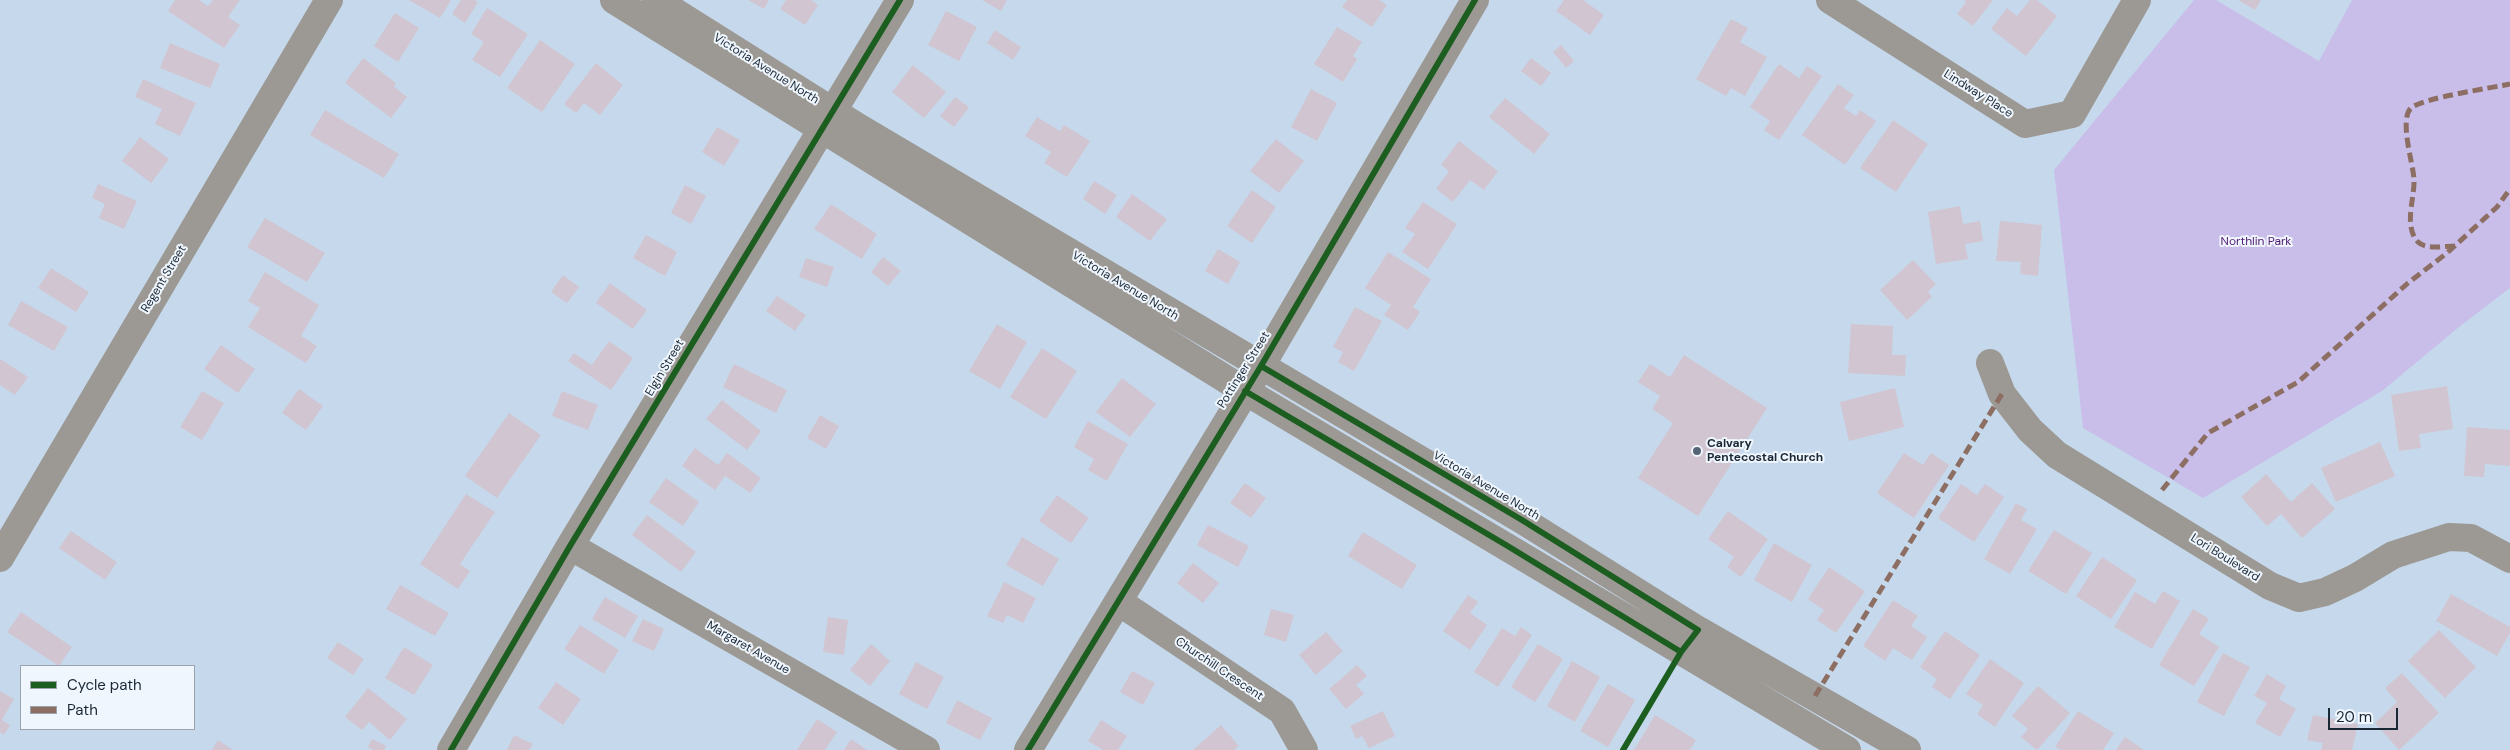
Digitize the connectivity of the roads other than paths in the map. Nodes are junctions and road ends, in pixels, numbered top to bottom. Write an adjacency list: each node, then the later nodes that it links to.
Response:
1 (329, 0): 13 (street, Regent Street)
2 (656, 0): 8 (street, Victoria Avenue North)
3 (900, 0): 8 (street, Elgin Street)
4 (1475, 0): 10 (street, Pottinger Street)
5 (1830, 0): 6 (street, Lindway Place)
6 (2137, 0)
7 (625, 3): 8 (street, Victoria Avenue North)
8 (828, 121): 10 (street, Victoria Avenue North); 11 (street, Victoria Avenue North); 12 (street, Elgin Street)
9 (1990, 363): 14 (street, Lori Boulevard)
10 (1261, 366): 11 (street, Pottinger Street); 16 (street, Victoria Avenue North)
11 (1245, 391): 15 (street, Pottinger Street); 17 (street, Victoria Avenue North)
12 (570, 546): 18 (street, Elgin Street); 19 (street, Margaret Avenue)
13 (0, 558)
14 (2510, 559)
15 (1119, 602): 20 (street, Pottinger Street); 21 (street, Churchill Crescent)
16 (1815, 696): 17 (street); 23 (street, Victoria Avenue North)
17 (1798, 722): 22 (street, Victoria Avenue North)
18 (451, 750)
19 (926, 750)
20 (1028, 750)
21 (1304, 750)
22 (1847, 750)
23 (1907, 750)

